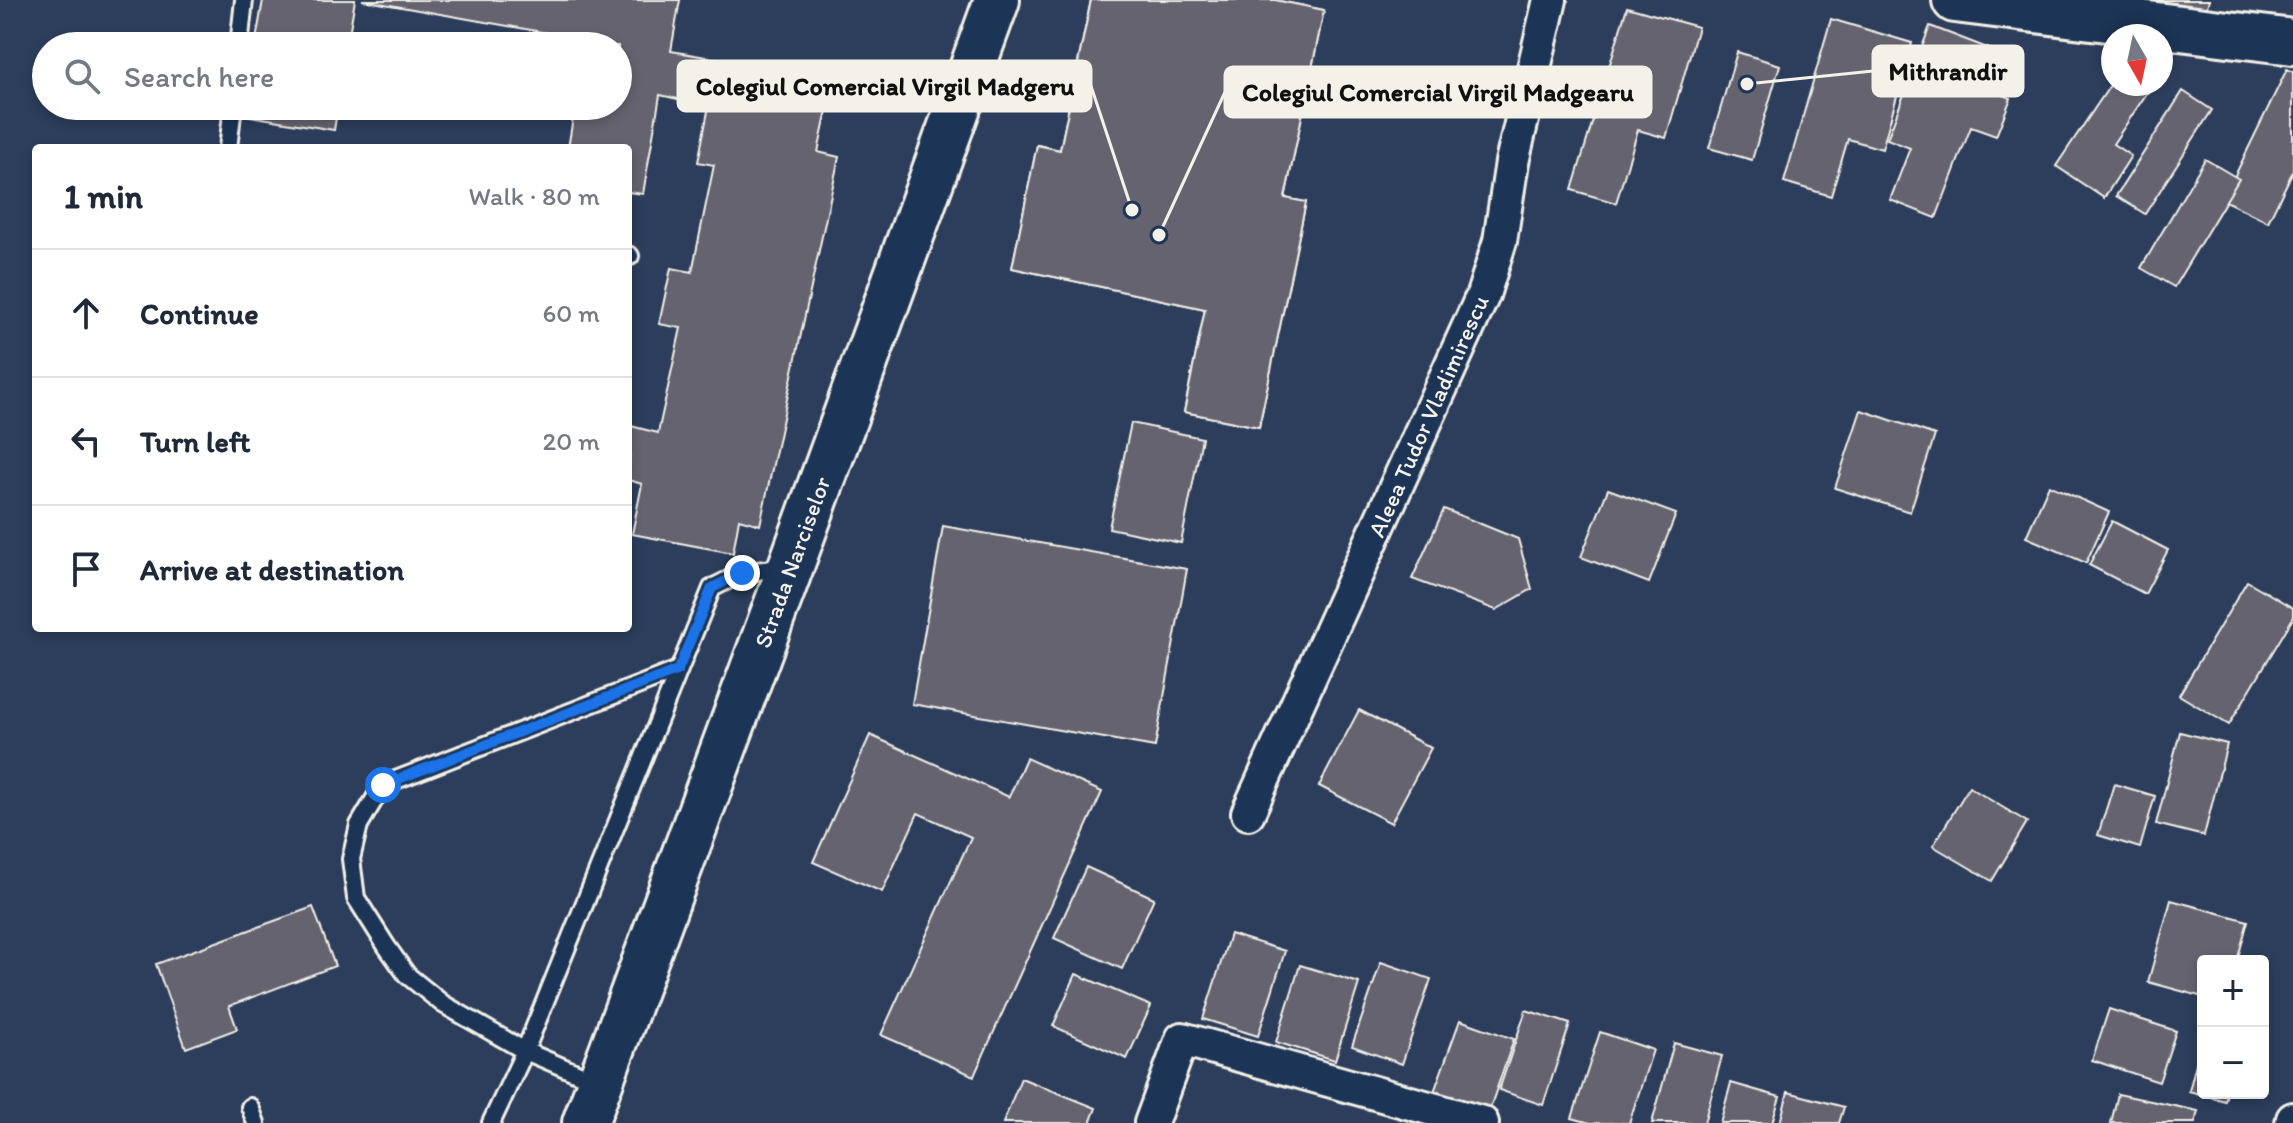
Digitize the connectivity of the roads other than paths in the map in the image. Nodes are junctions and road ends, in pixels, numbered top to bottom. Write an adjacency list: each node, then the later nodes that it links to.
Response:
1 (244, 0): 5 (lane)
2 (997, 0): 9 (main road, Strada Narciselor)
3 (1550, 0): 11 (street, Aleea Tudor Vladimirescu)
4 (1955, 0): 6 (main road)
5 (241, 32)
6 (2293, 42)
7 (231, 120): 8 (lane)
8 (228, 144)
9 (791, 566): 10 (lane); 13 (main road, Strada Narciselor)
10 (678, 670): 12 (lane); 12 (lane)
11 (1248, 813)
12 (525, 1051): 13 (lane); 14 (lane)
13 (599, 1082): 15 (main road, Strada Narciselor)
14 (491, 1123)
15 (585, 1123)
16 (1151, 1123): 17 (street)
17 (1482, 1123)

